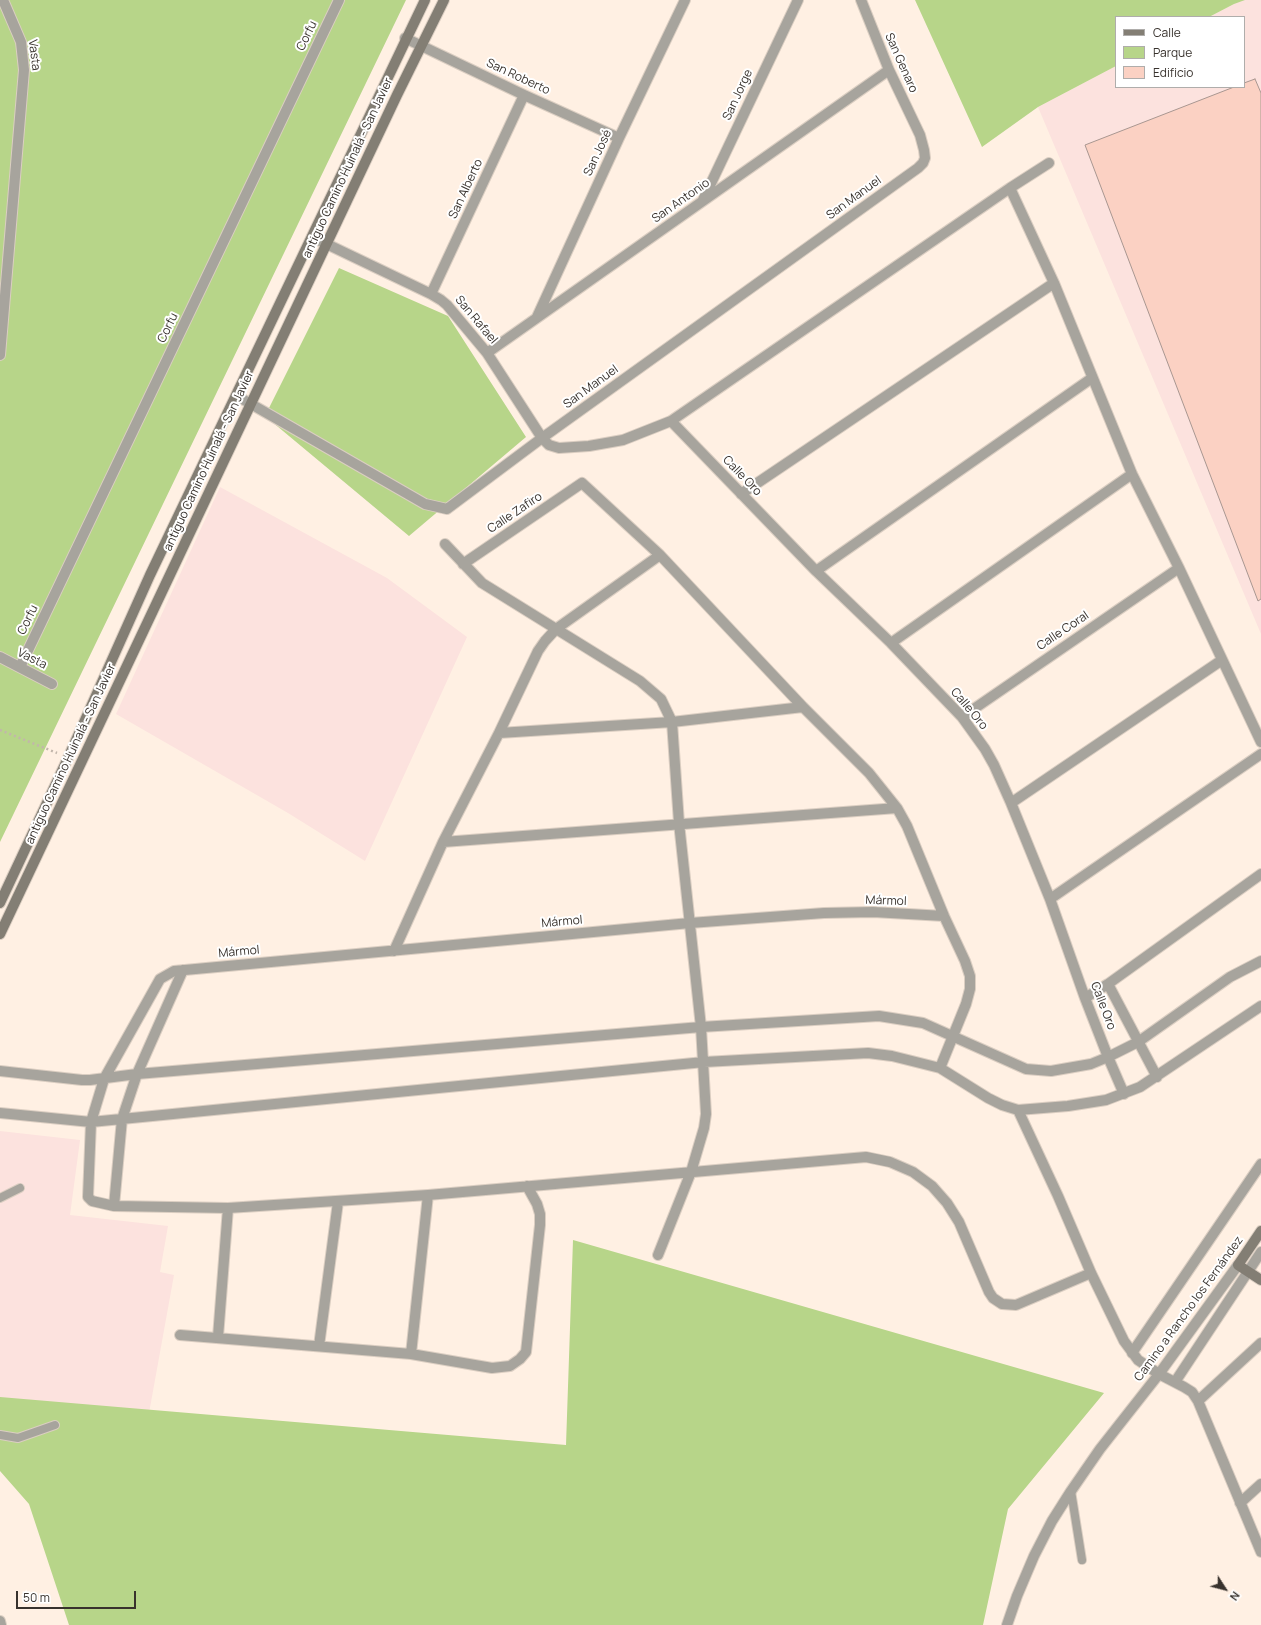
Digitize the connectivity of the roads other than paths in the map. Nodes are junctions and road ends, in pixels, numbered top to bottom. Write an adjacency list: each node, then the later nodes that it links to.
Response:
1 (3, 0): 23 (street, Vasta)
2 (339, 0): 40 (street, Corfu)
3 (424, 0): 8 (main road)
4 (444, 0): 9 (main road, antiguo Camino Huinalá - San Javier)
5 (685, 0): 13 (street, San José)
6 (798, 0): 16 (street, San Jorge)
7 (861, 0): 10 (street, San Genaro)
8 (405, 38): 9 (street, San Roberto); 17 (main road)
9 (421, 45): 11 (street, San Roberto); 18 (main road, antiguo Camino Huinalá - San Javier)
10 (889, 70): 12 (street, San Genaro); 16 (street, San Antonio)
11 (524, 95): 13 (street, San Roberto); 20 (street, San Alberto)
12 (920, 135): 28 (street, San Manuel)
13 (619, 138): 21 (street, San José)
14 (1049, 163): 15 (street)
15 (1010, 188): 19 (street); 27 (street)
16 (702, 202): 21 (street, San Antonio)
17 (312, 237): 18 (street, San Rafael); 25 (main road)
18 (326, 244): 20 (street, San Rafael); 26 (main road, antiguo Camino Huinalá - San Javier)
19 (1054, 283): 24 (street); 30 (street)
20 (431, 294): 22 (street, San Rafael)
21 (537, 317): 22 (street, San Antonio)
22 (487, 353): 28 (street, San Rafael)
23 (0, 355)
24 (1092, 378): 29 (street); 35 (street)
25 (237, 396): 26 (street, San Manuel); 54 (main road)
26 (250, 404): 28 (street, San Manuel); 57 (main road, antiguo Camino Huinalá - San Javier)
27 (671, 421): 28 (street); 30 (street, Calle Oro)
28 (542, 438)
29 (1132, 474): 34 (street); 37 (street)
30 (741, 494): 35 (street, Calle Oro)
31 (446, 544): 33 (street)
32 (660, 555): 33 (street, Calle Zafiro); 36 (street); 42 (street)
33 (463, 564): 36 (street)
34 (1179, 568): 39 (street); 43 (street, Calle Coral)
35 (816, 571): 37 (street, Calle Oro)
36 (556, 630): 44 (street); 45 (street)
37 (891, 643): 43 (street, Calle Oro)
38 (0, 657): 40 (street, Vasta)
39 (1222, 660): 46 (street); 48 (street)
40 (20, 667): 41 (street, Vasta)
41 (52, 684)
42 (804, 707): 44 (street); 49 (street)
43 (962, 716): 48 (street, Calle Oro)
44 (672, 722): 45 (street); 50 (street)
45 (499, 733): 51 (street)
46 (1261, 742)
47 (1261, 754): 53 (street)
48 (1011, 803): 53 (street, Calle Oro)
49 (897, 808): 50 (street); 55 (street)
50 (679, 823): 51 (street); 56 (street)
51 (443, 842): 58 (street)
52 (1261, 874): 61 (street)
53 (1050, 899): 62 (street, Calle Oro)
54 (0, 903)
55 (944, 916): 56 (street, Mármol); 65 (street)
56 (690, 923): 58 (street, Mármol); 64 (street)
57 (0, 934)
58 (394, 951): 60 (street, Mármol)
59 (1261, 961): 66 (street)
60 (183, 970): 71 (street); 73 (street, Mármol)
61 (1108, 984): 62 (street); 66 (street)
62 (1085, 998): 67 (street, Calle Oro)
63 (1261, 1006): 72 (street)
64 (701, 1027): 65 (street); 68 (street); 71 (street)
65 (953, 1035): 67 (street); 69 (street)
66 (1138, 1042): 67 (street); 72 (street)
67 (1108, 1057): 74 (street, Calle Oro)
68 (704, 1062): 69 (street); 77 (street); 80 (street)
69 (940, 1068): 75 (street)
70 (0, 1071): 73 (street)
71 (137, 1074): 73 (street); 77 (street)
72 (1157, 1077): 74 (street)
73 (104, 1079): 78 (street, Mármol)
74 (1124, 1094): 75 (street)
75 (1018, 1110): 94 (street)
76 (0, 1113): 78 (street)
77 (122, 1119): 78 (street); 86 (street)
78 (91, 1122): 86 (street, Mármol)
79 (1261, 1164): 100 (street)
80 (692, 1172): 81 (street, Mármol); 91 (street); 94 (street, Mármol)
81 (527, 1186): 83 (street, Mármol); 101 (street)
82 (20, 1188): 84 (lane)
83 (428, 1195): 85 (street, Mármol); 101 (street)
84 (0, 1198)
85 (338, 1202): 87 (street, Mármol); 99 (street)
86 (114, 1206): 87 (street, Mármol)
87 (228, 1208): 97 (street)
88 (1261, 1231): 89 (main road, Camino a Rancho los Fernández)
89 (1258, 1244): 92 (main road, Camino a Rancho los Fernández)
90 (1261, 1252): 93 (street)
91 (658, 1255)
92 (1238, 1265): 93 (main road); 102 (street, Camino a Rancho los Fernández)
93 (1247, 1271): 95 (main road); 103 (street)
94 (1091, 1273): 100 (street)
95 (1261, 1280)
96 (180, 1334): 97 (street)
97 (218, 1337): 99 (street)
98 (1261, 1343): 104 (street)
99 (319, 1346): 101 (street)
100 (1132, 1353): 102 (street)
101 (411, 1354)
102 (1159, 1374): 103 (street); 108 (street, Camino a Rancho los Fernández)
103 (1175, 1382): 104 (street)
104 (1198, 1401): 109 (street)
105 (55, 1425): 106 (lane)
106 (0, 1435)
107 (1261, 1484): 109 (street)
108 (1071, 1491): 111 (lane); 114 (street, Camino a Rancho los Fernández)
109 (1240, 1503): 110 (street)
110 (1261, 1552)
111 (1082, 1560)
112 (0, 1621): 113 (street)
113 (1, 1625)
114 (1007, 1625)

